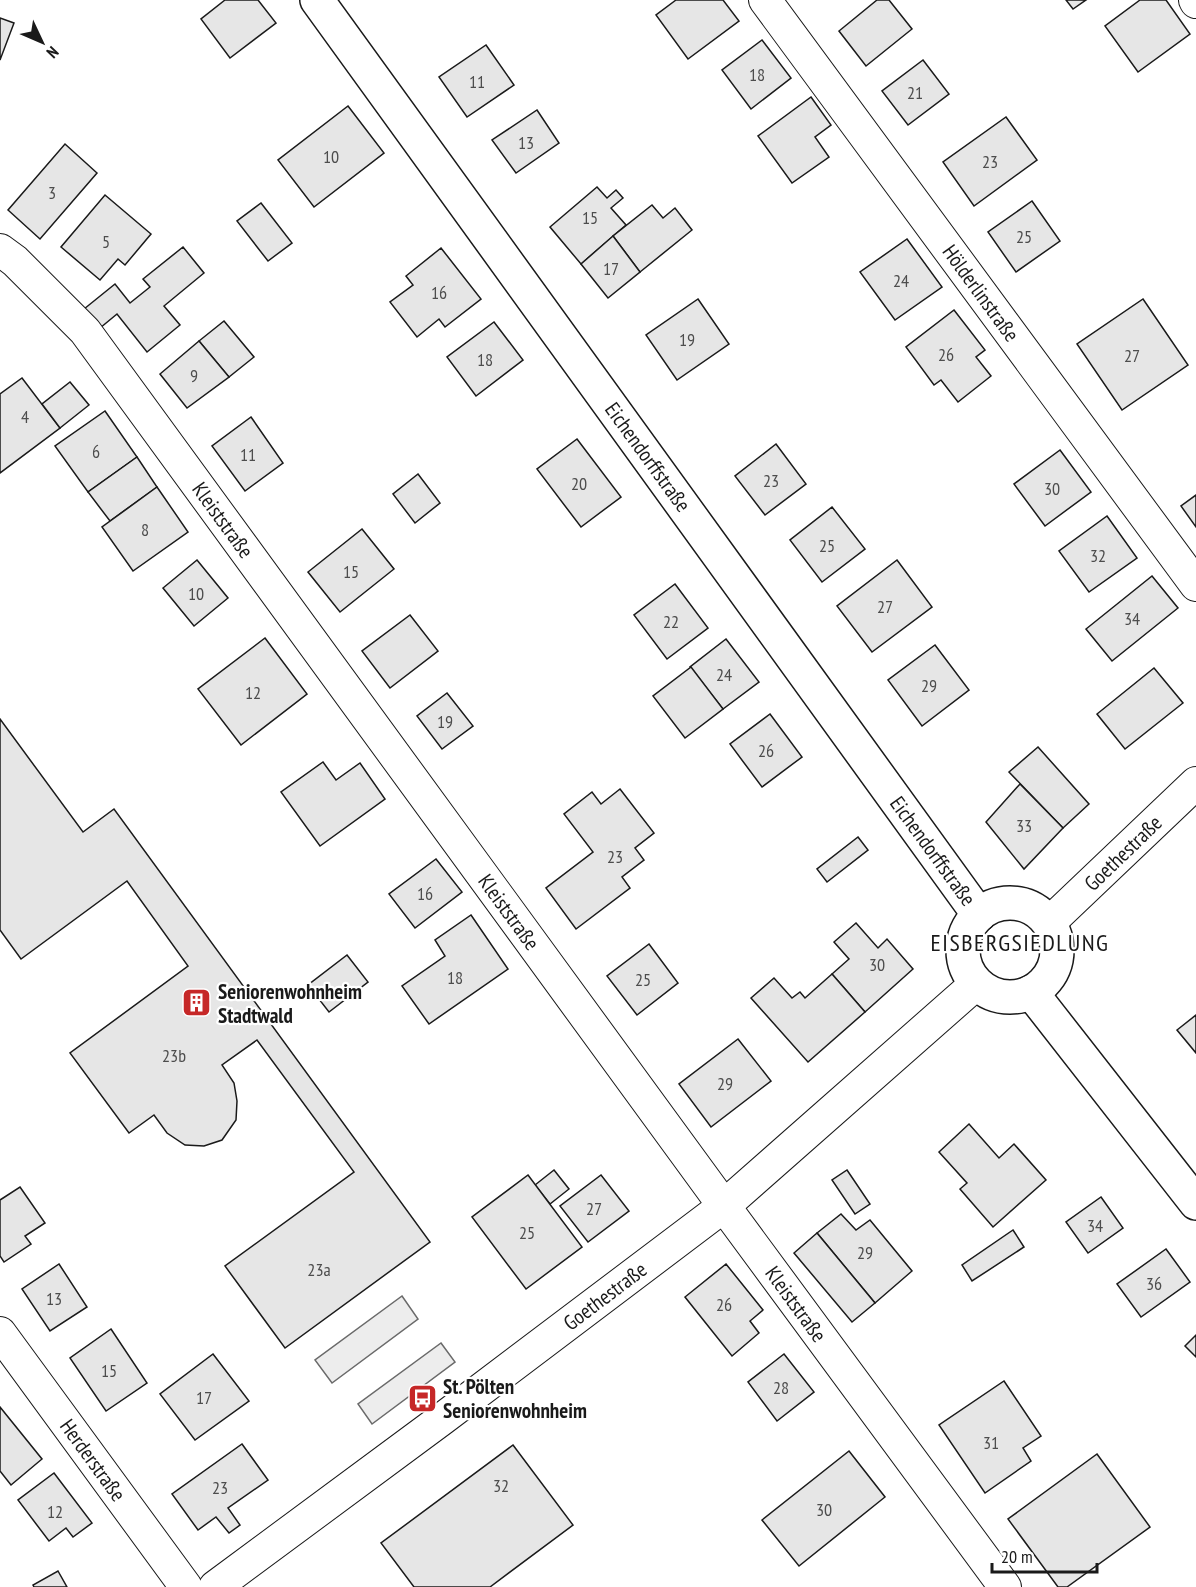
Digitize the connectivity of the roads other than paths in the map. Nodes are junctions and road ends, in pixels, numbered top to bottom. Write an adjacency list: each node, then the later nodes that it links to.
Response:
1 (317, 0): 6 (street, Eichendorffstraße)
2 (765, 0): 4 (street, Hölderlinstraße)
3 (0, 250): 11 (street, Kleiststraße)
4 (1196, 585)
5 (1196, 783): 7 (street, Goethestraße)
6 (979, 915): 7 (street); 8 (street)
7 (1049, 923): 9 (street)
8 (976, 983): 9 (street); 11 (street, Goethestraße)
9 (1030, 992): 10 (street)
10 (1196, 1203)
11 (724, 1206): 14 (street, Goethestraße); 15 (street, Kleiststraße)
12 (0, 1333): 13 (street, Herderstraße)
13 (186, 1587)
14 (215, 1587)
15 (1005, 1587)

